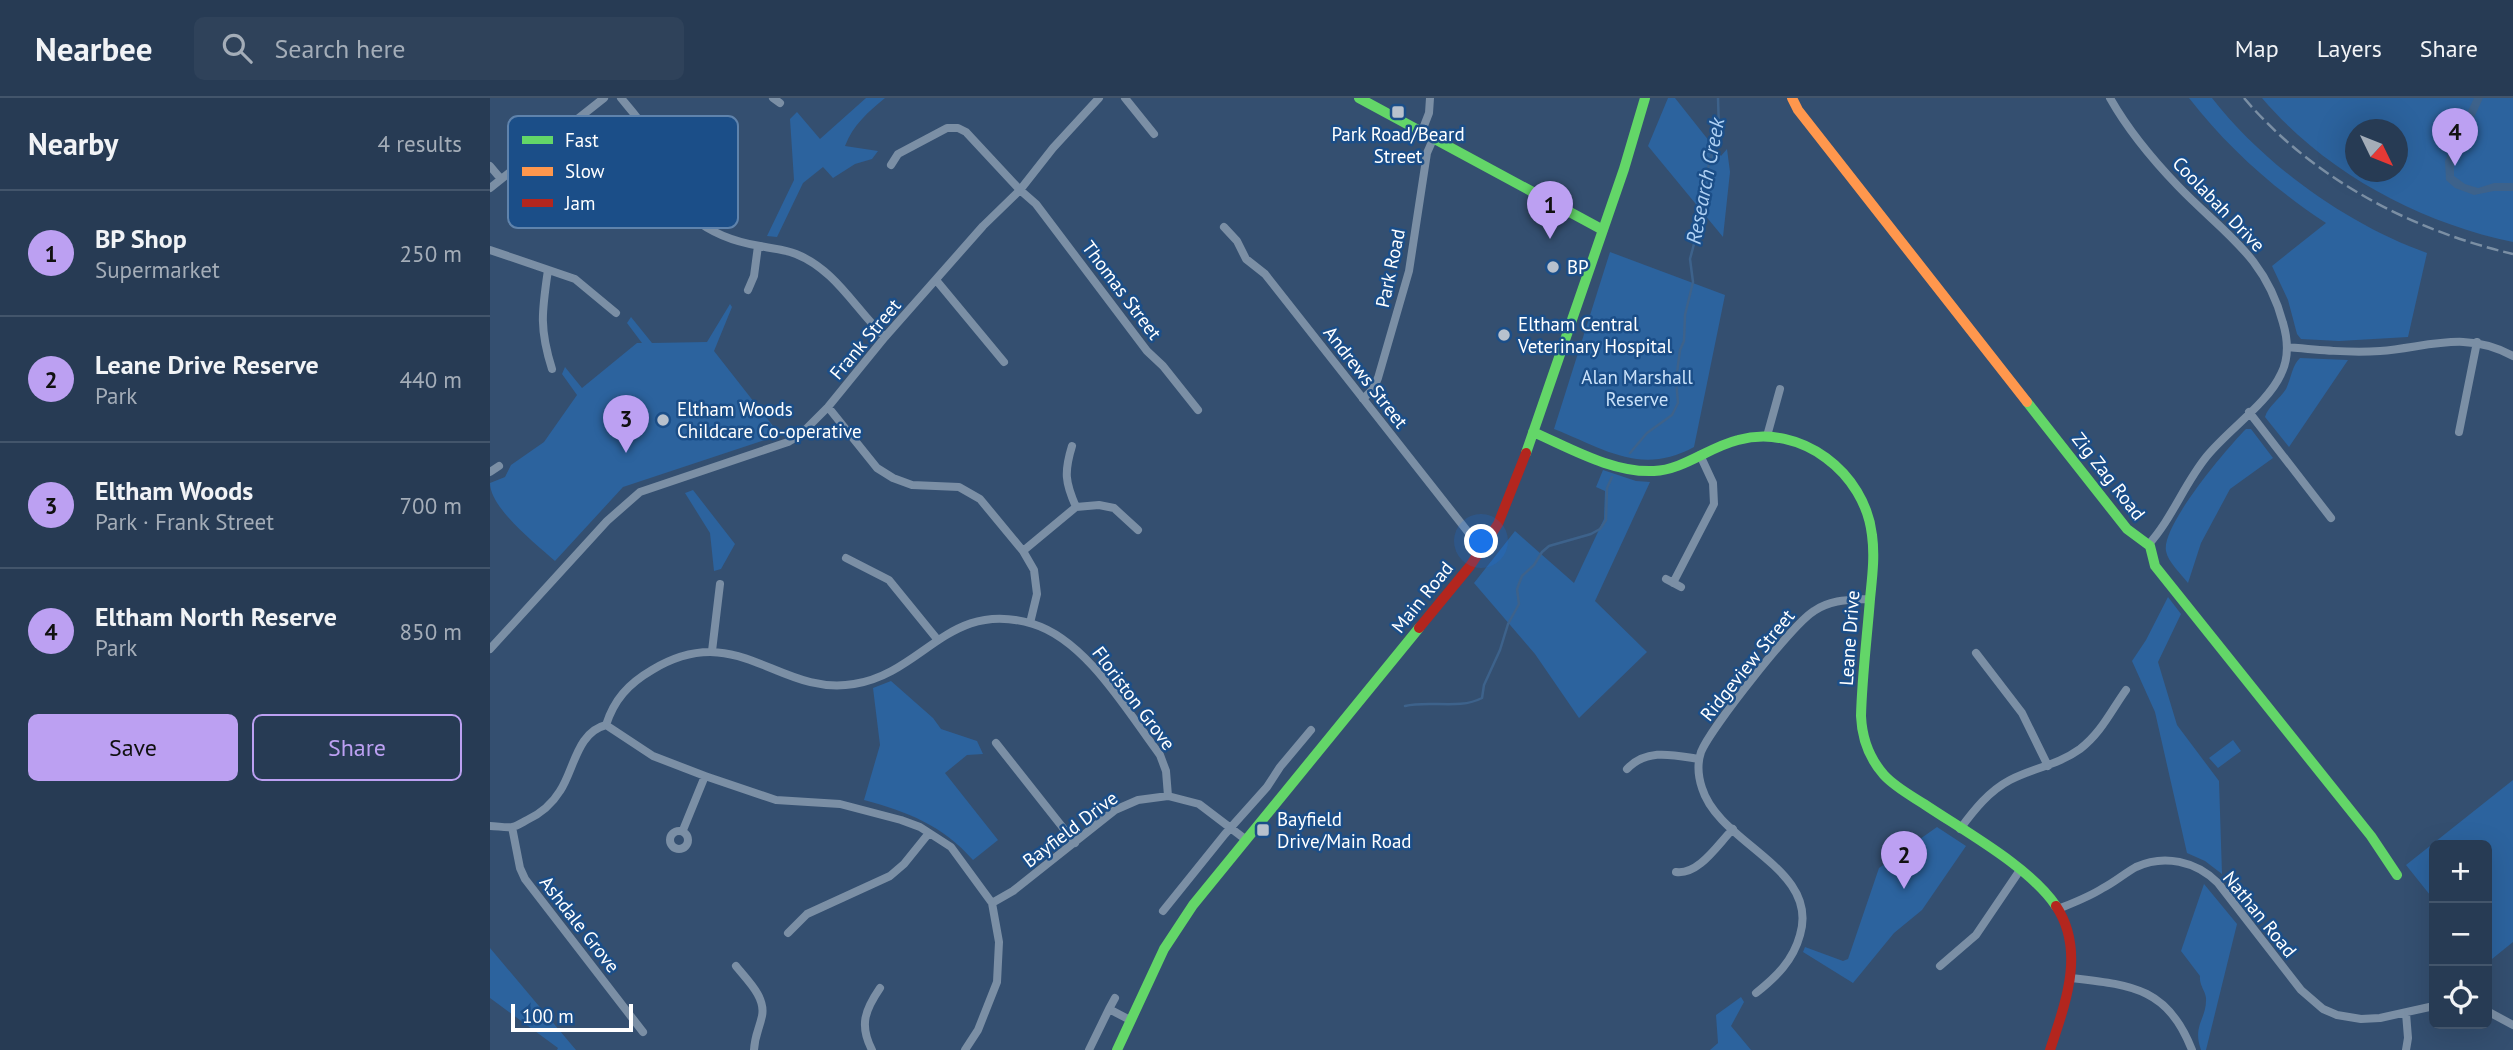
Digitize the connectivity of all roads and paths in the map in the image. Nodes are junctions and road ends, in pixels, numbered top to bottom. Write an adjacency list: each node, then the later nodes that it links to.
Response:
1 (604, 98): 10 (street)
2 (621, 98): 11 (street)
3 (1099, 98): 20 (street, Frank Street)
4 (1125, 98): 13 (street)
5 (1359, 98): 12 (street)
6 (1430, 98): 12 (street)
7 (1645, 98): 23 (street, Main Road)
8 (1792, 98): 52 (street, Zig Zag Road)
9 (2110, 98): 32 (street, Coolabah Drive)
10 (581, 116)
11 (635, 116)
12 (1422, 131): 14 (street)
13 (1154, 134)
14 (1434, 137): 23 (street); 37 (street, Park Road)
15 (891, 165): 20 (street, Thomas Street)
16 (490, 166): 18 (street)
17 (508, 173): 18 (street)
18 (501, 179): 19 (street)
19 (490, 188)
20 (1020, 190): 27 (street, Frank Street); 39 (street, Thomas Street)
21 (1224, 227): 37 (street, Andrews Street)
22 (707, 228): 24 (street)
23 (1603, 230): 41 (street, Main Road)
24 (758, 246): 28 (street); 30 (street)
25 (490, 250): 26 (street)
26 (548, 270): 29 (street); 35 (street)
27 (936, 280): 30 (street, Frank Street); 34 (street)
28 (748, 290)
29 (616, 313)
30 (885, 337): 38 (street, Frank Street)
31 (2477, 342): 32 (street); 33 (street); 42 (street)
32 (2287, 347): 40 (street, Coolabah Drive)
33 (2513, 356)
34 (1004, 362)
35 (552, 369)
36 (1780, 389): 43 (street)
37 (1363, 399): 51 (street, Andrews Street)
38 (828, 407): 53 (street); 60 (street, Frank Street)
39 (1199, 410)
40 (2249, 412): 49 (street); 52 (street, Coolabah Drive)
41 (1533, 432): 45 (street, Leane Drive); 51 (street, Main Road)
42 (2459, 432)
43 (1767, 436): 45 (street, Leane Drive); 57 (street, Leane Drive)
44 (1072, 446): 48 (street)
45 (1700, 455): 55 (street)
46 (499, 466): 47 (street)
47 (490, 472)
48 (1076, 507): 50 (street); 53 (street)
49 (2331, 517)
50 (1138, 530)
51 (1485, 545): 79 (street, Main Road)
52 (2148, 545): 83 (street, Zig Zag Road)
53 (1023, 551): 58 (street)
54 (846, 558): 59 (street)
55 (1673, 583)
56 (720, 584): 61 (street)
57 (1870, 599): 67 (street, Ridgeview Street); 76 (street, Leane Drive)
58 (1030, 623): 59 (street, Floriston Grove); 71 (street, Floriston Grove)
59 (937, 639): 61 (street, Floriston Grove)
60 (492, 643)
61 (712, 651): 64 (street, Floriston Grove)
62 (1976, 653): 68 (street)
63 (2126, 690): 68 (street)
64 (606, 726): 70 (street); 73 (street)
65 (1311, 730): 74 (street)
66 (996, 743): 80 (street)
67 (1699, 759): 69 (street); 75 (street)
68 (2048, 766): 76 (street)
69 (1627, 769)
70 (705, 776): 77 (street); 78 (street)
71 (1168, 796): 74 (street, Bayfield Drive); 80 (street, Bayfield Drive)
72 (490, 826): 73 (street)
73 (512, 827): 100 (street, Ashdale Grove)
74 (1231, 828): 79 (street, Bayfield Drive); 86 (street)
75 (1733, 829): 82 (street); 92 (street)
76 (1960, 829): 81 (street, Leane Drive)
77 (683, 830)
78 (929, 833): 84 (street); 87 (street)
79 (1245, 839): 98 (street, Main Road)
80 (1075, 843): 84 (street, Bayfield Drive)
81 (2020, 870): 85 (street, Leane Drive); 89 (street)
82 (1676, 873)
83 (2397, 875)
84 (992, 903): 103 (street)
85 (2058, 909): 90 (street, Leane Drive); 96 (street, Nathan Road)
86 (1163, 911)
87 (788, 933)
88 (736, 966): 101 (street)
89 (1940, 966)
90 (2072, 978): 106 (street, Leane Drive); 107 (street)
91 (880, 988): 102 (street)
92 (1756, 993)
93 (1115, 998): 95 (street)
94 (2429, 1007): 96 (street, Nathan Road)
95 (1109, 1009): 98 (street); 104 (street)
96 (2406, 1013): 108 (street)
97 (2492, 1014): 99 (street)
98 (1130, 1020): 105 (street, Main Road)
99 (2513, 1025)
100 (643, 1032)
101 (754, 1050)
102 (872, 1050)
103 (965, 1050)
104 (1089, 1050)
105 (1117, 1050)
106 (2050, 1050)
107 (2192, 1050)
108 (2406, 1050)

